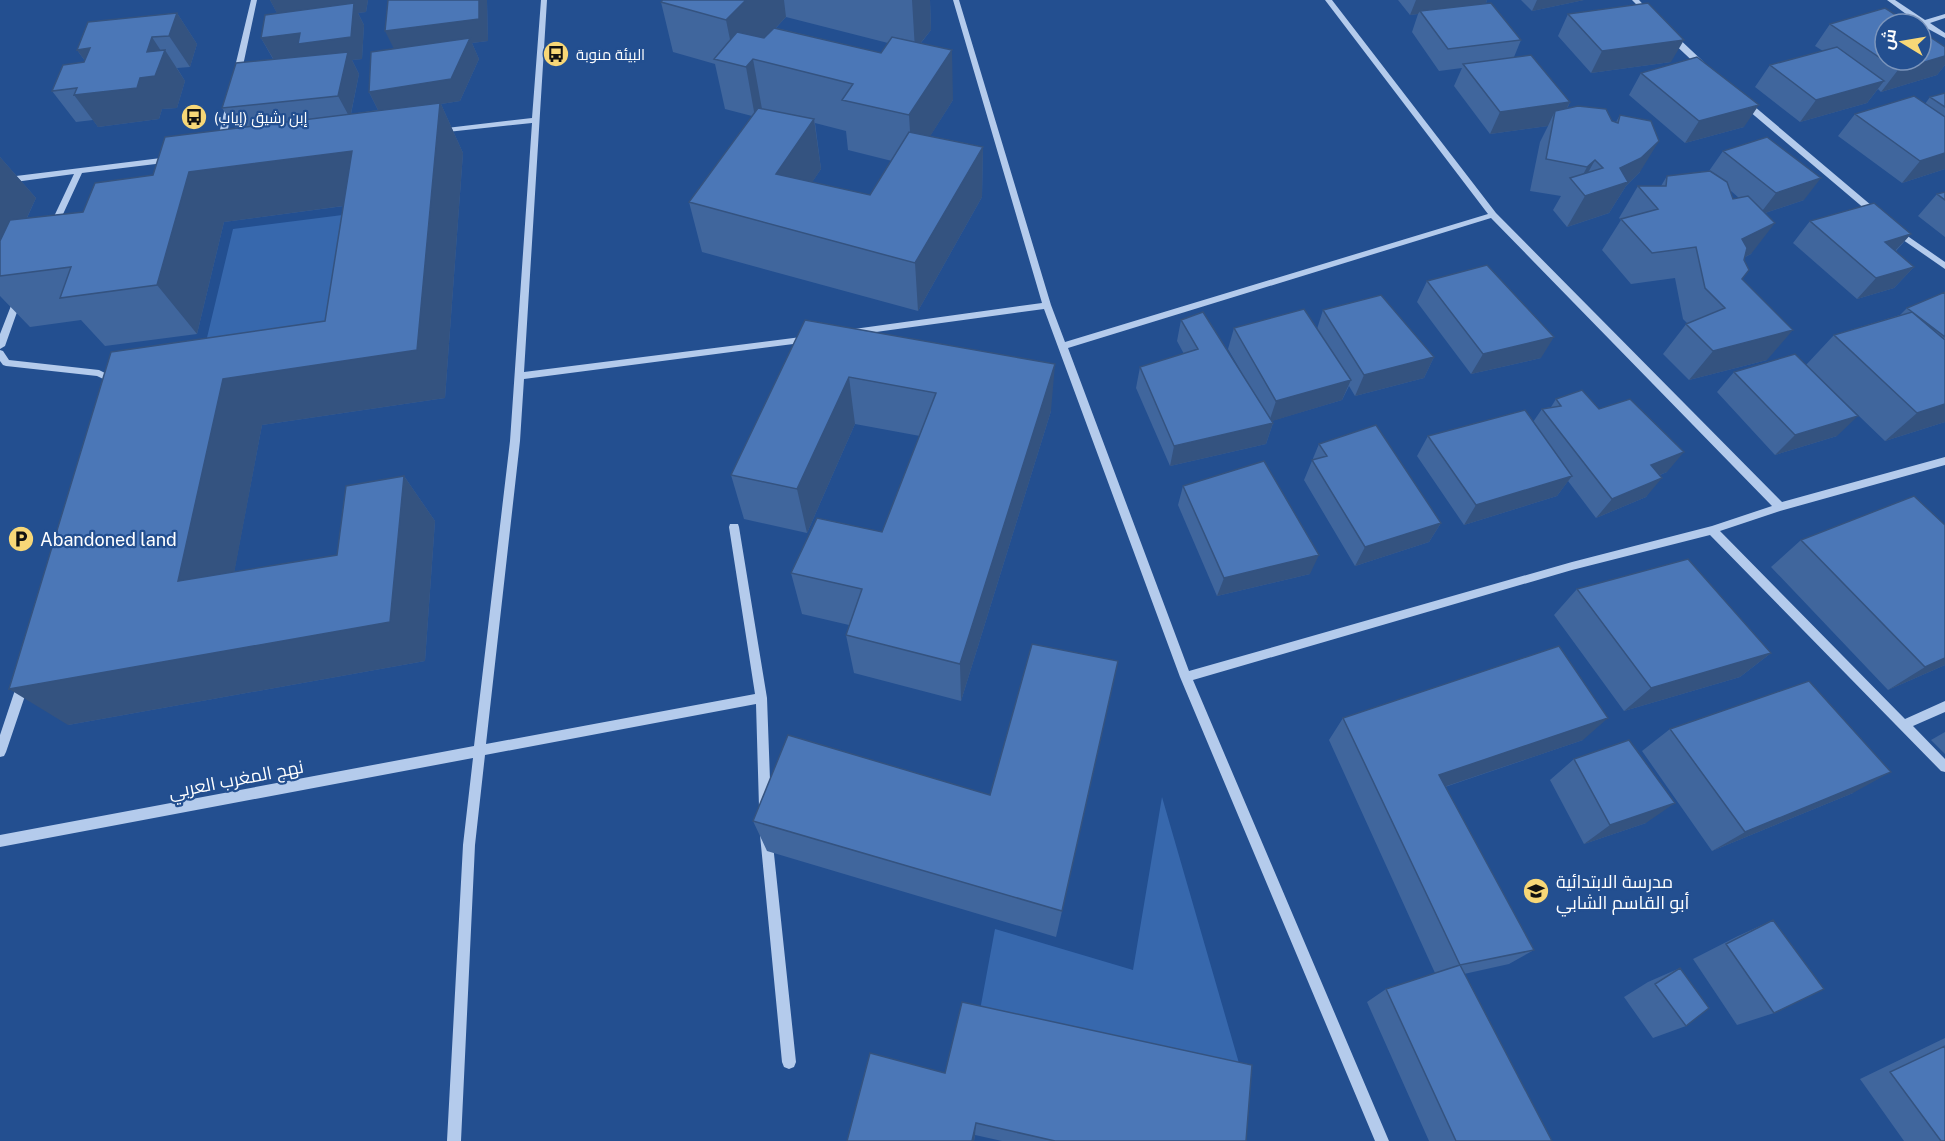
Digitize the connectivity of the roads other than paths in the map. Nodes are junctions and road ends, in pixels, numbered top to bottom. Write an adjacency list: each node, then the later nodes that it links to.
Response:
1 (254, 0): 14 (street)
2 (544, 0): 12 (street)
3 (956, 0): 24 (street)
4 (1328, 0): 18 (street)
5 (1635, 0): 8 (street)
6 (1890, 0): 7 (street)
7 (1907, 12)
8 (1656, 22)
9 (1664, 29): 10 (street)
10 (1714, 75)
11 (1740, 99): 19 (street)
12 (535, 120): 13 (street); 30 (street)
13 (429, 132)
14 (218, 154)
15 (183, 159): 16 (street)
16 (79, 172): 17 (street); 21 (street)
17 (0, 181)
18 (1493, 215): 28 (street); 33 (street)
19 (1881, 218)
20 (1890, 225): 22 (street)
21 (50, 233)
22 (1945, 266)
23 (24, 285): 27 (street)
24 (1047, 305): 25 (street); 28 (street)
25 (840, 334)
26 (817, 338): 30 (street)
27 (0, 345)
28 (1063, 346): 37 (street)
29 (0, 353): 31 (street)
30 (519, 376): 42 (street)
31 (120, 397)
32 (1945, 461): 33 (street)
33 (1780, 507): 35 (street)
34 (734, 527): 38 (street)
35 (1712, 530): 37 (street); 40 (street)
36 (26, 675): 41 (street)
37 (1186, 677): 47 (street)
38 (761, 698): 42 (street, نهج المغرب العربي); 45 (street)
39 (1945, 706): 40 (street)
40 (1904, 725): 43 (street)
41 (0, 752)
42 (479, 752): 44 (street, نهج المغرب العربي); 46 (street)
43 (1945, 767)
44 (0, 841)
45 (789, 1062)
46 (454, 1141)
47 (1382, 1141)

